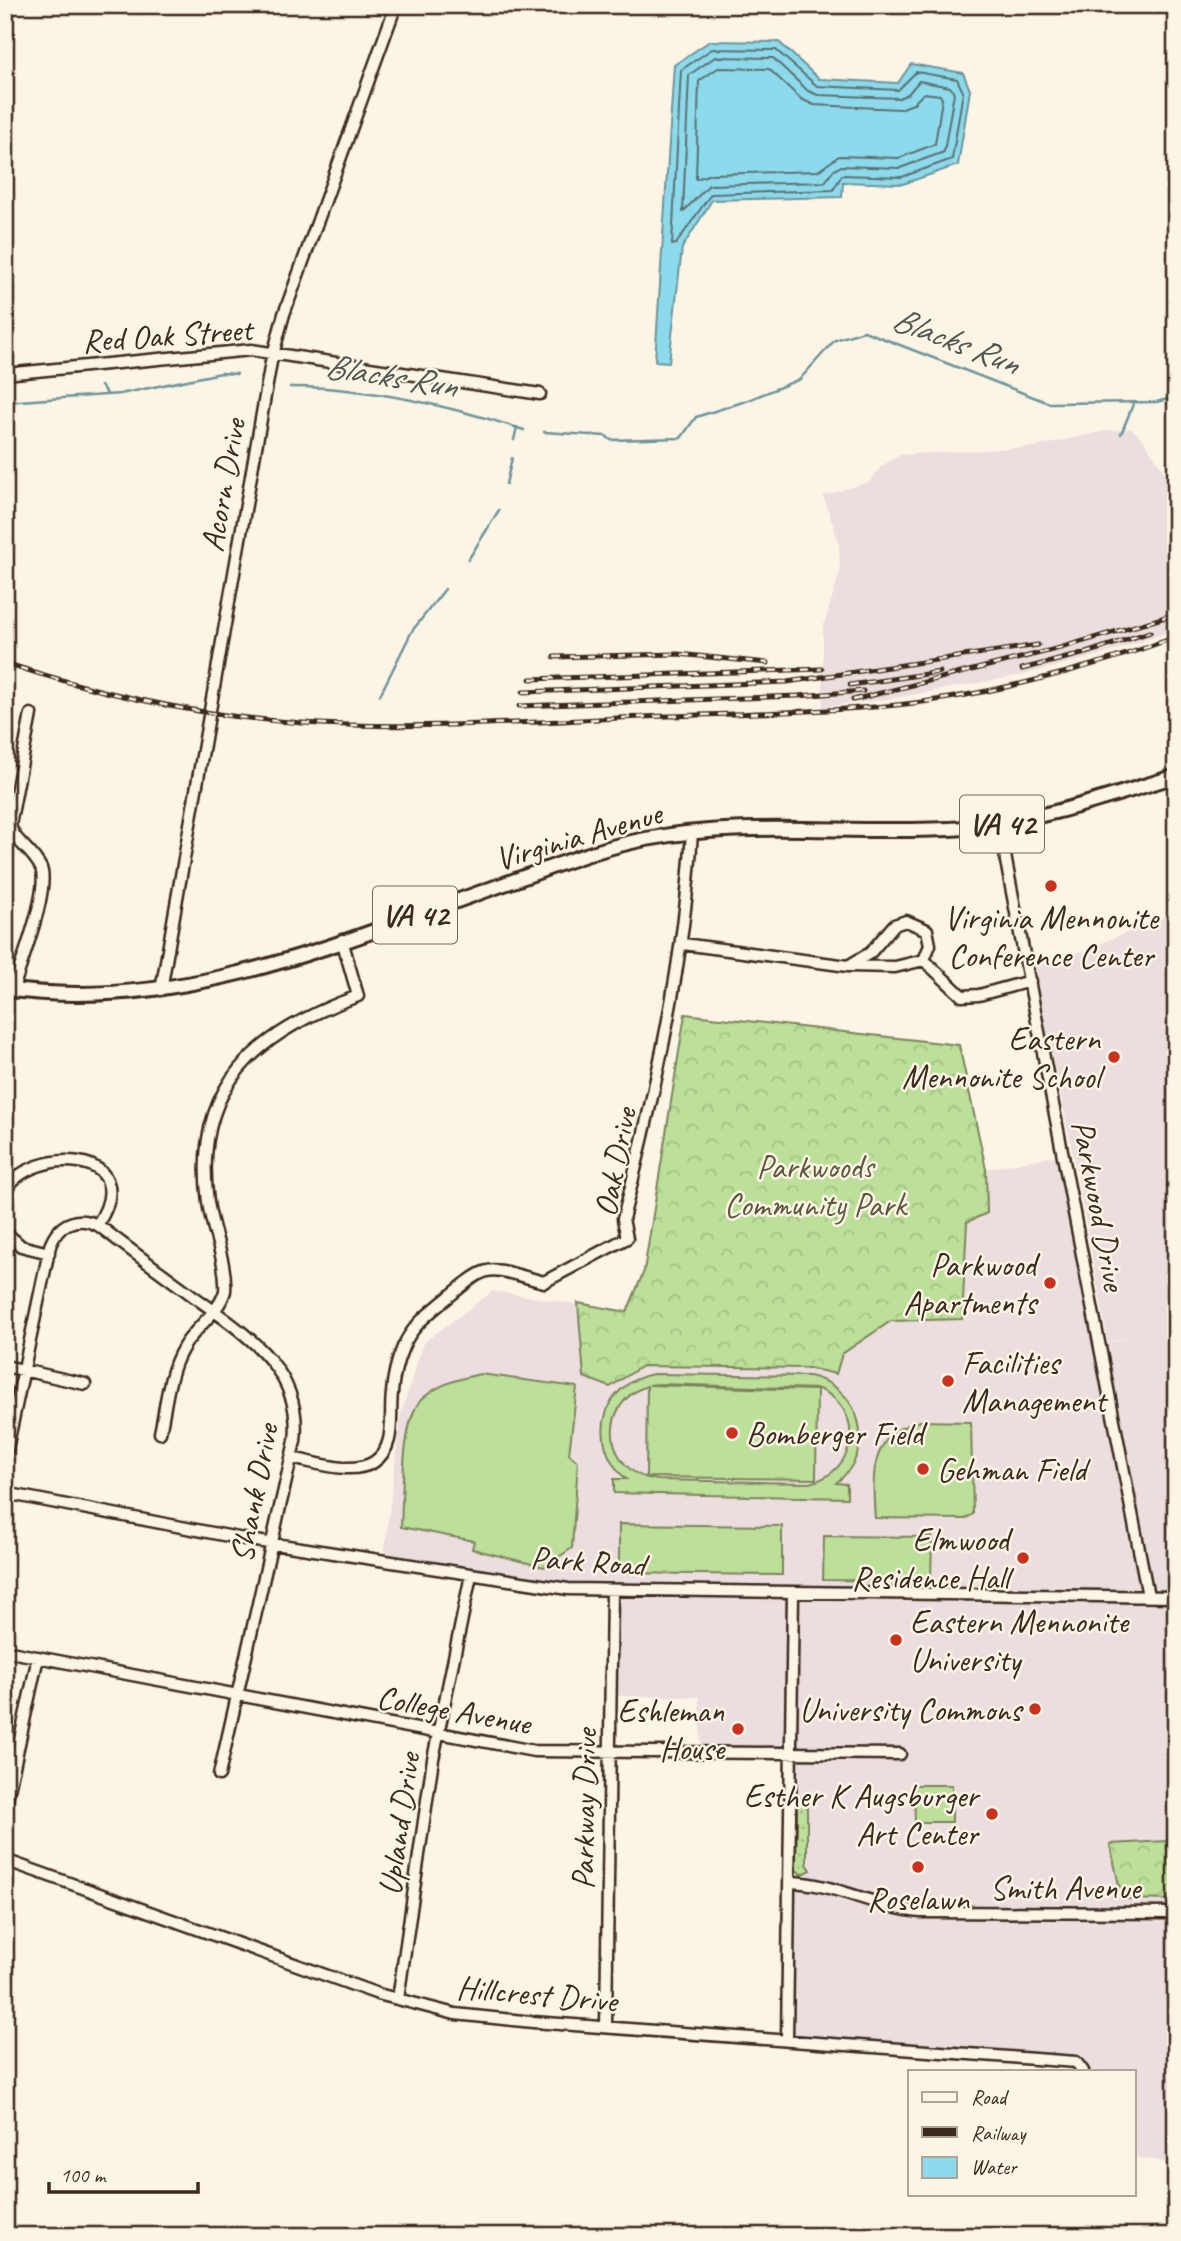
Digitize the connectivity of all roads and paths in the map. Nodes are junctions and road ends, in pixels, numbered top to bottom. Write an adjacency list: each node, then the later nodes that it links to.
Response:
1 (396, 5): 2 (street, Acorn Drive)
2 (273, 353): 3 (street, Red Oak Street); 4 (street, Red Oak Street); 15 (street, Acorn Drive)
3 (5, 374)
4 (540, 394)
5 (31, 714): 14 (street)
6 (1176, 776): 7 (main road, Virginia Avenue / VA 42)
7 (1002, 824): 8 (main road, Virginia Avenue / VA 42); 13 (street, Parkwood Drive)
8 (692, 832): 9 (main road, Virginia Avenue / VA 42); 10 (street, Oak Drive)
9 (342, 940): 15 (main road, Virginia Avenue / VA 42); 20 (street)
10 (683, 944): 12 (street); 26 (street, Oak Drive)
11 (924, 960): 12 (street); 12 (street); 13 (street)
12 (848, 966)
13 (1030, 981): 32 (street, Parkwood Drive)
14 (9, 989): 15 (main road, Virginia Avenue / VA 42)
15 (160, 990)
16 (5, 1192): 17 (street)
17 (97, 1225): 19 (street); 20 (street, Shank Drive)
18 (5, 1232): 19 (street)
19 (49, 1253): 22 (street)
20 (213, 1311): 24 (street); 26 (street, Shank Drive)
21 (5, 1366): 22 (street)
22 (25, 1370): 23 (street); 25 (street)
23 (85, 1384)
24 (160, 1433)
25 (5, 1458)
26 (291, 1458): 28 (street, Shank Drive)
27 (5, 1493): 28 (street, Park Road)
28 (271, 1541): 29 (street, Park Road); 36 (street, Shank Drive)
29 (471, 1575): 30 (street, Park Road); 37 (street, Upland Drive)
30 (612, 1591): 31 (street, Park Road); 38 (street, Parkway Drive)
31 (793, 1594): 32 (street, Park Road); 39 (street)
32 (1148, 1596): 33 (street, Park Road)
33 (1176, 1597)
34 (5, 1651): 35 (street, College Avenue)
35 (38, 1657): 36 (street, College Avenue); 42 (street)
36 (237, 1695): 37 (street, College Avenue); 41 (street, Shank Drive)
37 (438, 1733): 38 (street, College Avenue); 46 (street, Upland Drive)
38 (610, 1753): 39 (street, College Avenue); 47 (street, Parkway Drive)
39 (791, 1754): 40 (street, College Avenue); 44 (street)
40 (900, 1754)
41 (219, 1775)
42 (5, 1808)
43 (5, 1860): 46 (street, Hillcrest Drive)
44 (790, 1882): 45 (street, Smith Avenue); 48 (street)
45 (1176, 1913)
46 (398, 1999): 47 (street, Hillcrest Drive)
47 (606, 2027): 48 (street, Hillcrest Drive)
48 (787, 2039): 49 (street, Hillcrest Drive)
49 (1082, 2070)

